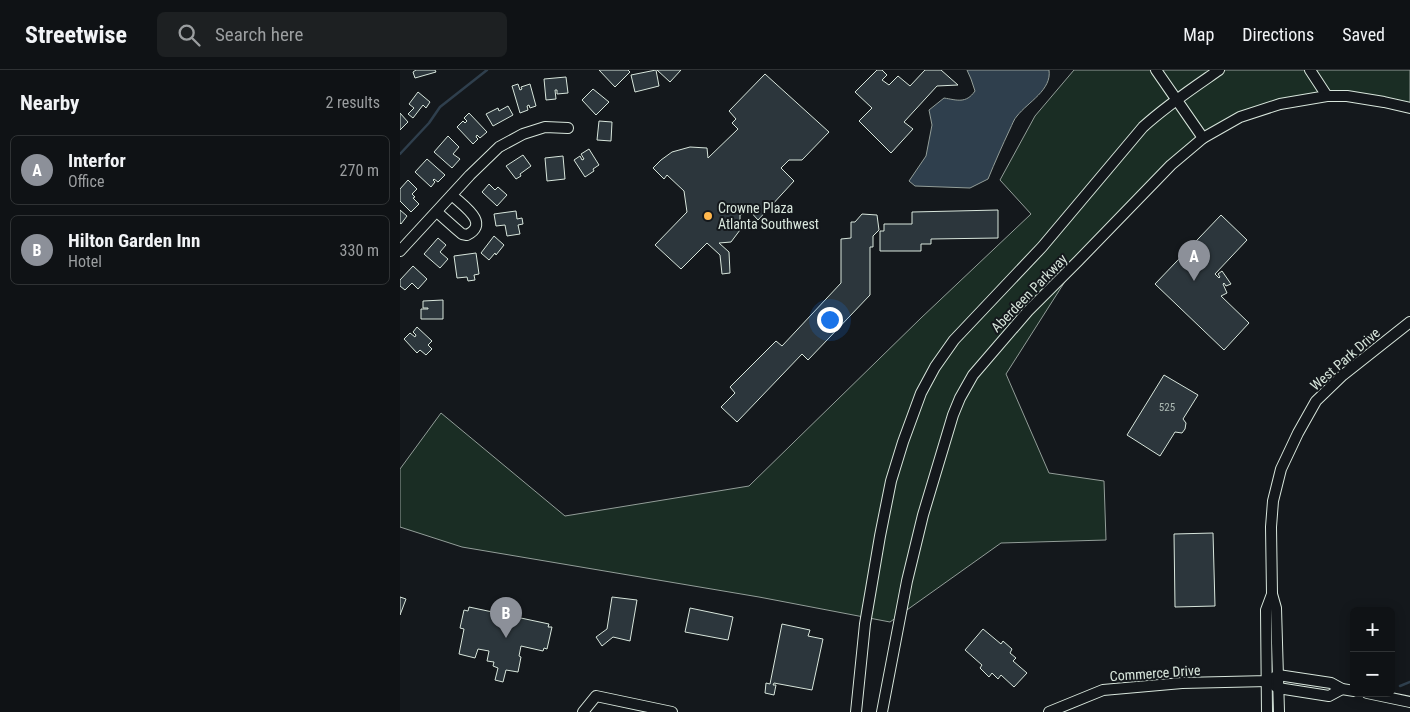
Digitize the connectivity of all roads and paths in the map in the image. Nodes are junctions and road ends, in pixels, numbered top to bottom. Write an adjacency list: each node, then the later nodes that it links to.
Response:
1 (1156, 70): 5 (street)
2 (1219, 70): 5 (street, Aberdeen Parkway)
3 (1310, 70): 4 (street)
4 (1327, 96): 6 (street, Aberdeen Parkway); 8 (street, Aberdeen Parkway)
5 (1176, 100): 8 (street); 23 (street, Aberdeen Parkway)
6 (1410, 108)
7 (568, 128): 9 (street)
8 (1203, 138): 24 (street, Aberdeen Parkway)
9 (452, 196): 10 (street); 10 (street)
10 (437, 212): 11 (street)
11 (400, 251)
12 (1410, 322): 13 (street, West Park Drive)
13 (1272, 594): 14 (street, West Park Drive); 15 (street, West Park Drive)
14 (1278, 675): 15 (street, Commerce Drive); 16 (street, West Park Drive); 17 (street)
15 (1268, 681): 16 (street); 25 (street, Commerce Drive); 26 (street, West Park Drive)
16 (1278, 688): 17 (street); 27 (street, West Park Drive)
17 (1342, 689): 18 (street)
18 (1350, 690)
19 (1386, 697): 20 (street)
20 (1410, 702)
21 (583, 712): 22 (street)
22 (672, 712)
23 (856, 712)
24 (882, 712)
25 (1049, 712)
26 (1267, 712)
27 (1279, 712)

